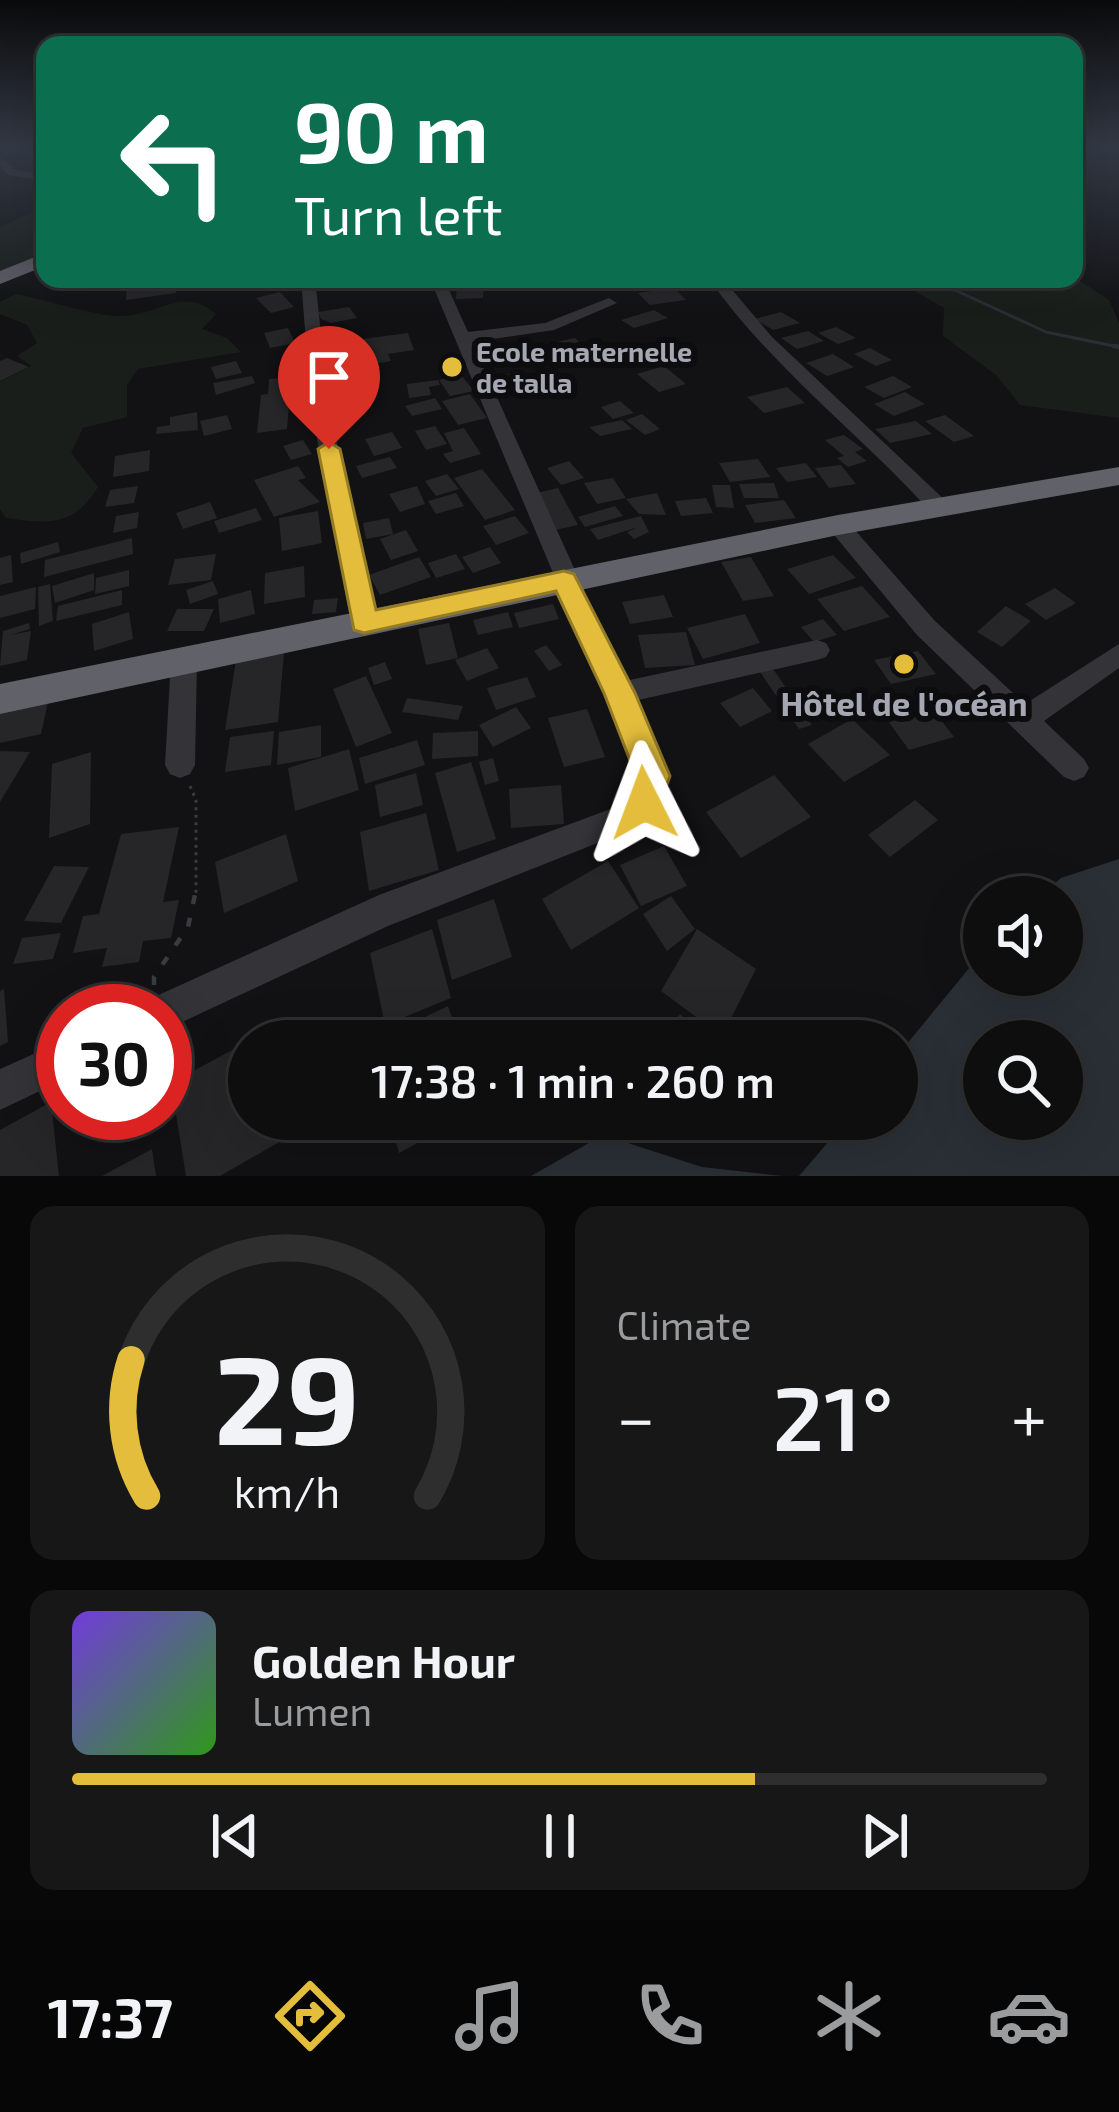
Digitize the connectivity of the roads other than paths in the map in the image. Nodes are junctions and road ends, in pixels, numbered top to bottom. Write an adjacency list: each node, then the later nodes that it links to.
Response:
1 (36, 263): 2 (highway)
2 (0, 278)
3 (309, 288): 12 (street)
4 (441, 288): 7 (street)
5 (723, 288): 9 (street)
6 (609, 303): 7 (street)
7 (462, 338): 11 (street)
8 (1119, 476): 9 (highway)
9 (940, 508): 10 (highway)
10 (838, 525): 11 (highway); 18 (street)
11 (564, 580): 12 (highway); 16 (street)
12 (364, 623): 15 (highway)
13 (817, 650): 16 (street)
14 (1119, 654): 18 (street)
15 (184, 660): 17 (highway); 19 (street)
16 (620, 693): 21 (street)
17 (0, 699)
18 (1024, 720): 20 (street)
19 (180, 766)
20 (1073, 768)
21 (192, 989)
22 (36, 1073): 23 (street)
23 (0, 1090)

